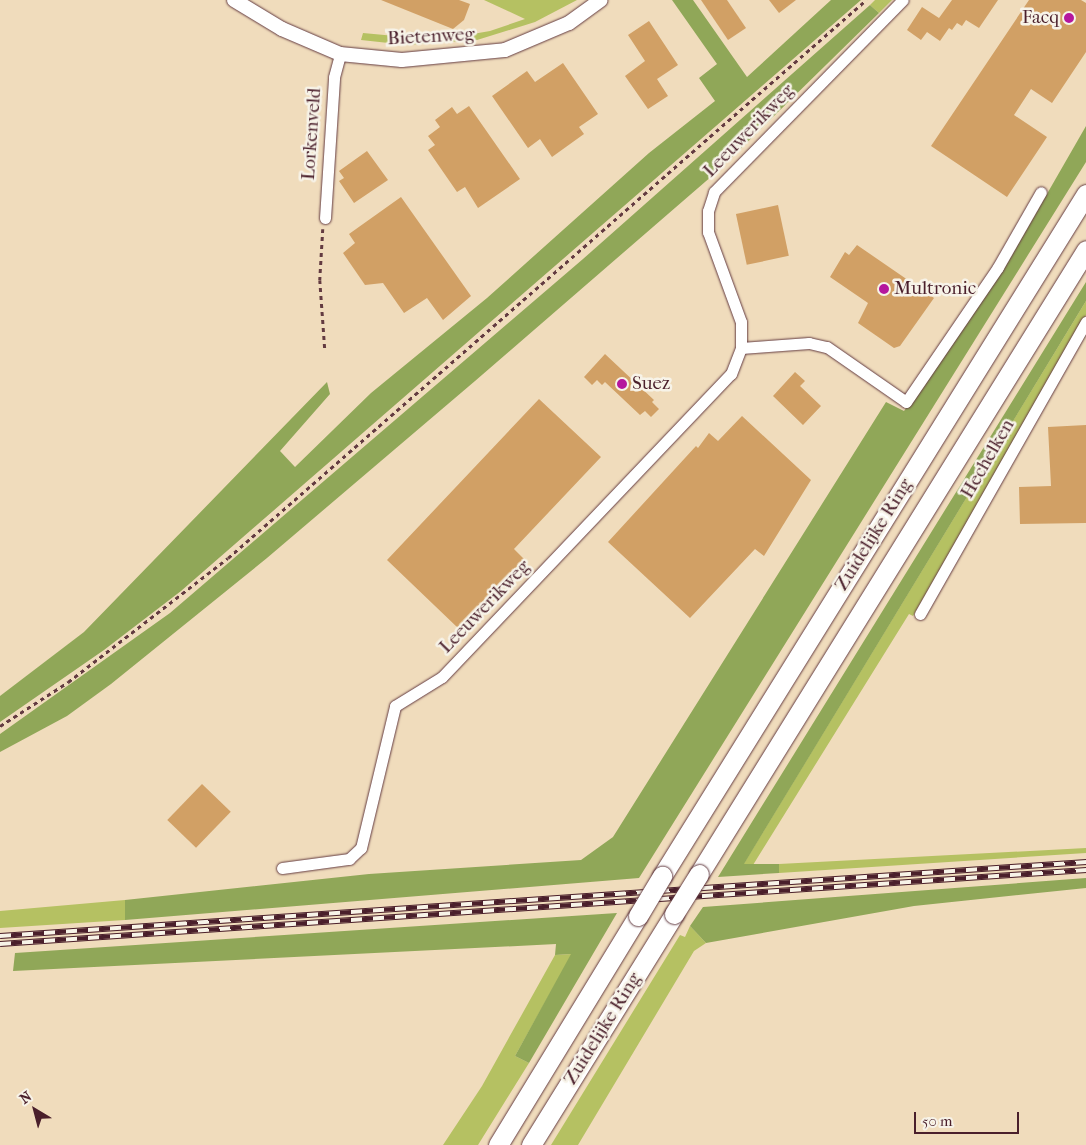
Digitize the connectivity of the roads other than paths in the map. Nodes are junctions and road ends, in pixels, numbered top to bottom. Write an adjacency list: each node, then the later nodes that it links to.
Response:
1 (234, 0): 4 (street, Bietenweg)
2 (601, 0): 4 (street, Bietenweg)
3 (903, 0): 10 (street, Leeuwerikweg)
4 (340, 54): 7 (street, Lorkenveld)
5 (1041, 192): 10 (street)
6 (1086, 194): 13 (highway, Zuidelijke Ring, bridge)
7 (325, 218)
8 (1086, 250): 14 (highway, Zuidelijke Ring, bridge)
9 (1086, 322): 11 (street, Hechelken)
10 (741, 348): 12 (street, Leeuwerikweg)
11 (920, 614)
12 (282, 868)
13 (498, 1145)
14 (532, 1145)

